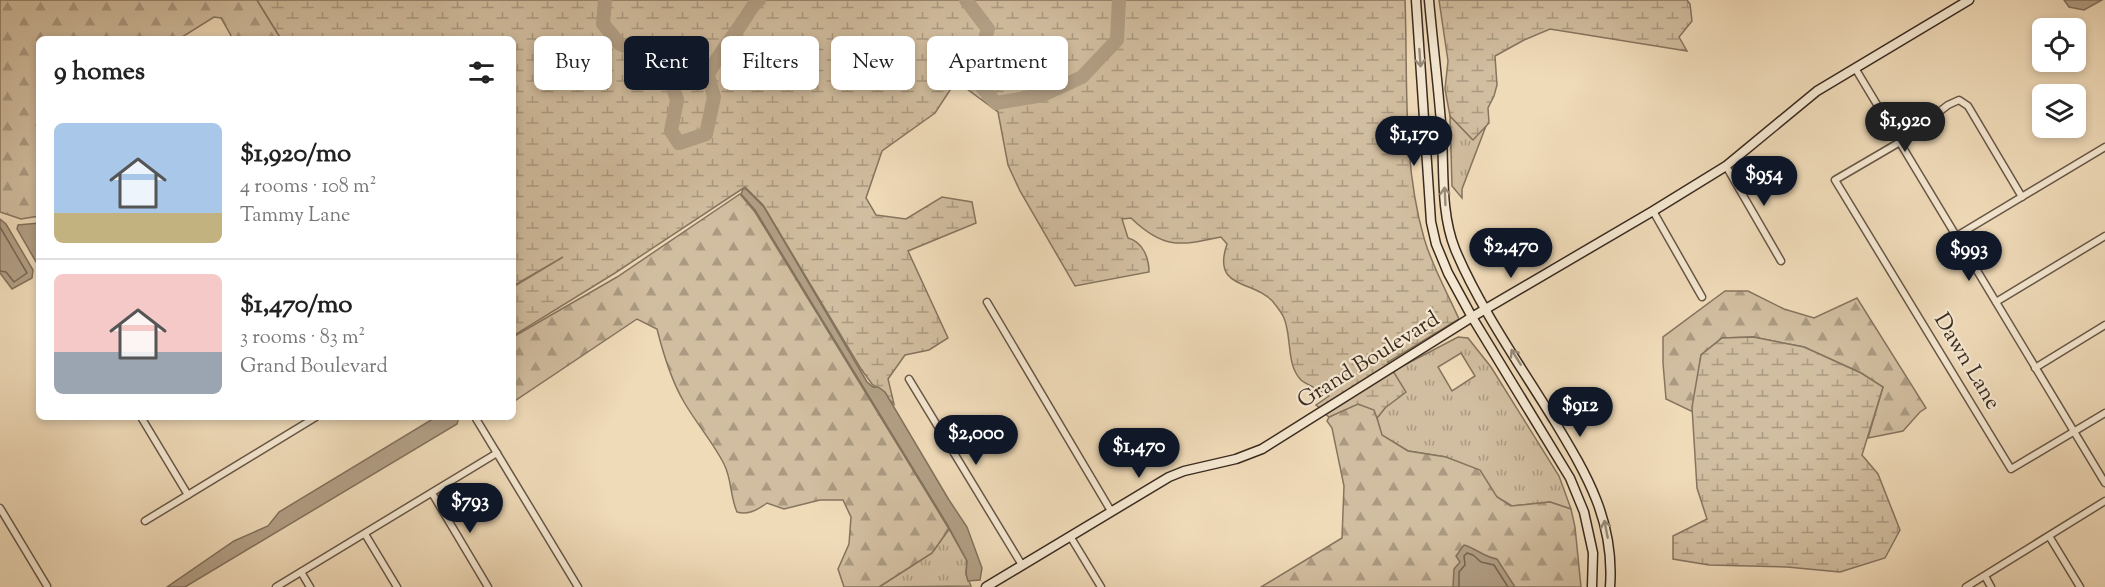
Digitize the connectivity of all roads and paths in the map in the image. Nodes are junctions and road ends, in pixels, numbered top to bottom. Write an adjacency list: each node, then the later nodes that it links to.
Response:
1 (1416, 0): 17 (street, one-way to 17)
2 (1429, 0): 16 (street, one-way to 2)
3 (1969, 0): 4 (street, Grand Boulevard)
4 (1855, 68): 5 (street); 7 (street, Grand Boulevard)
5 (1900, 142): 8 (street); 11 (street); 25 (street, Dawn Lane)
6 (2105, 147): 8 (street)
7 (1726, 166): 9 (street, Grand Boulevard); 12 (street)
8 (2022, 196): 11 (street)
9 (1653, 211): 13 (street); 16 (street, Grand Boulevard)
10 (2105, 236): 15 (street)
11 (1955, 237): 15 (street)
12 (1781, 261)
13 (1702, 297)
14 (987, 302): 32 (street)
15 (1996, 302): 19 (street)
16 (1486, 309): 17 (street, Grand Boulevard); 49 (street, one-way to 16)
17 (1472, 317): 32 (street, Grand Boulevard); 48 (street)
18 (2105, 325): 19 (street)
19 (2035, 368): 25 (street)
20 (909, 379): 37 (street)
21 (2105, 412): 25 (street)
22 (143, 420): 29 (street)
23 (311, 420): 29 (street)
24 (477, 420): 26 (street)
25 (2074, 431): 27 (street)
26 (497, 453): 28 (street); 45 (street)
27 (2105, 483)
28 (432, 493): 34 (street); 44 (street)
29 (188, 495): 33 (street)
30 (2105, 501): 36 (street)
31 (0, 508): 40 (street)
32 (1111, 511): 35 (street, Grand Boulevard)
33 (145, 520)
34 (365, 534): 38 (street); 43 (street)
35 (1070, 536): 37 (street, Grand Boulevard); 47 (street)
36 (2049, 536): 39 (street); 52 (street)
37 (1022, 565): 46 (street, Grand Boulevard)
38 (301, 572): 41 (street); 42 (street)
39 (1985, 576): 50 (street); 51 (street)
40 (47, 586)
41 (276, 587)
42 (310, 587)
43 (397, 587)
44 (488, 587)
45 (578, 587)
46 (986, 587)
47 (1101, 587)
48 (1592, 587)
49 (1610, 587)
50 (1966, 587)
51 (1991, 587)
52 (2080, 587)

